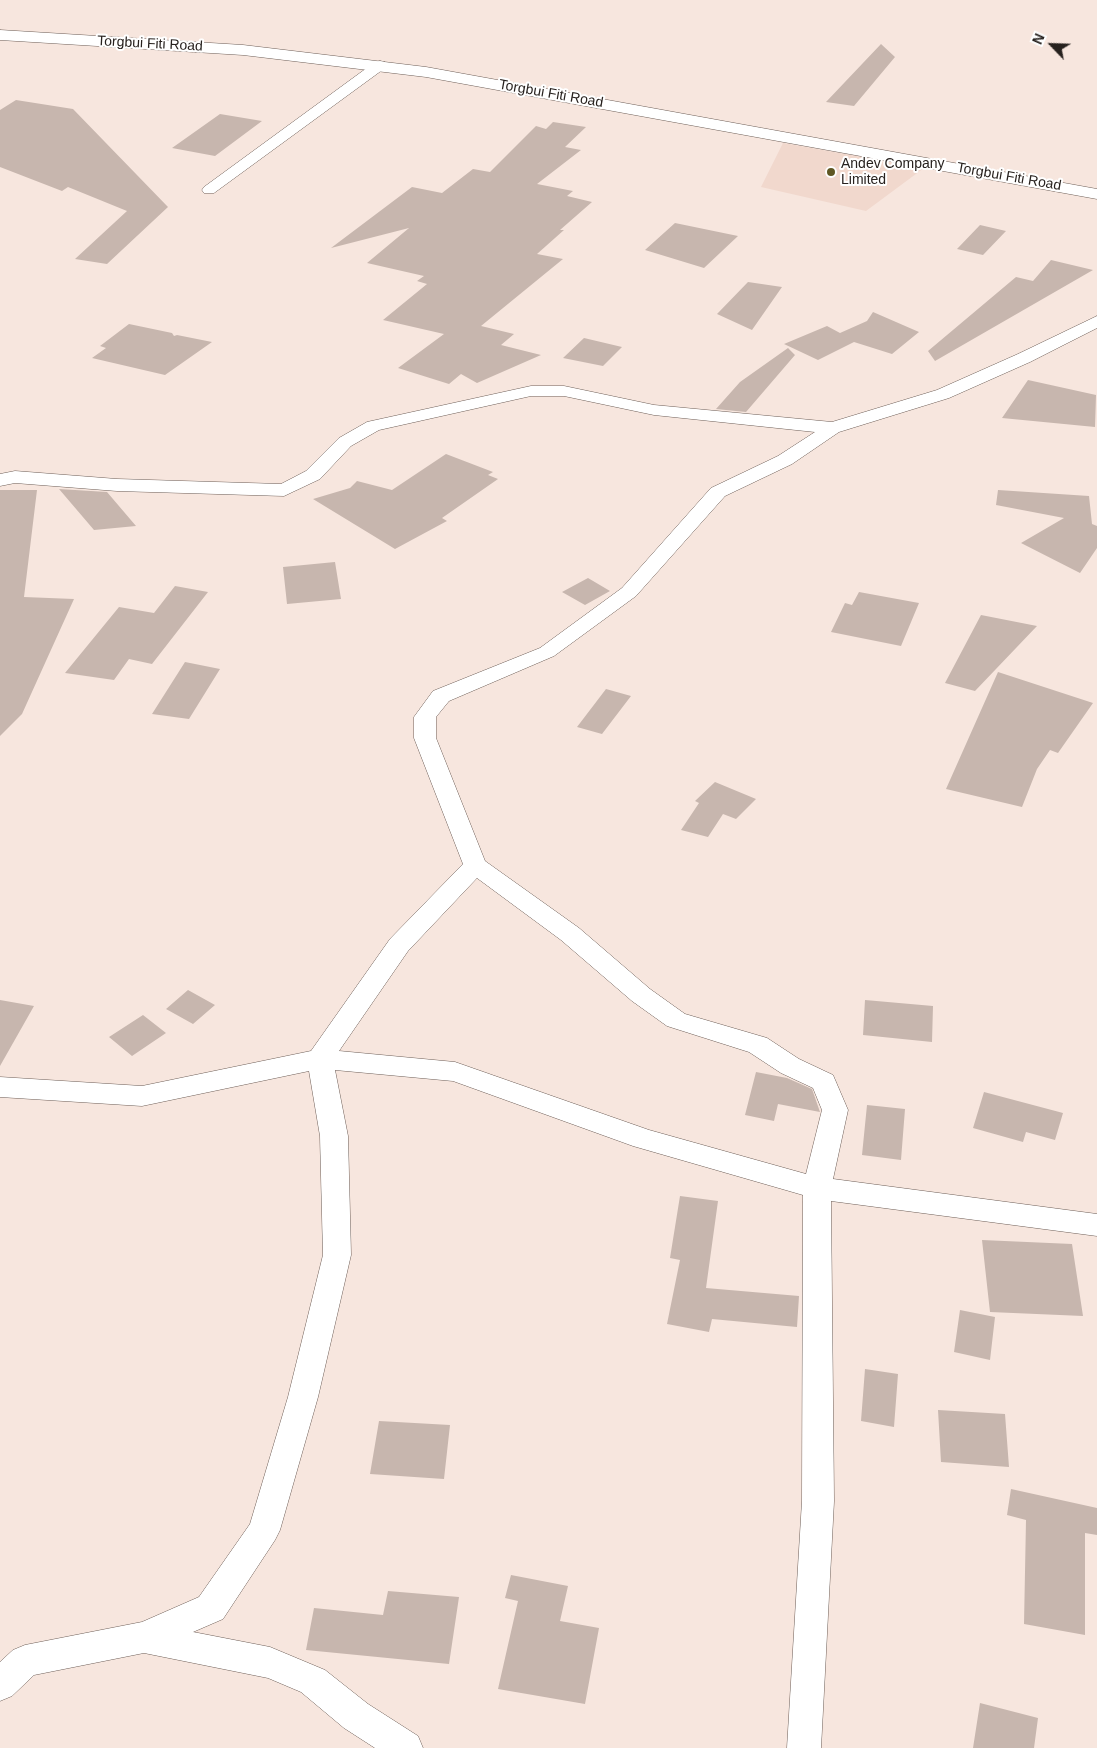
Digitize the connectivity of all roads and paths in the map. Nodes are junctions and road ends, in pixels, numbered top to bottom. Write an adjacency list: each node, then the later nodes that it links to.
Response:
1 (0, 35): 2 (street, Torgbui Fiti Road)
2 (380, 65): 3 (street); 4 (street, Torgbui Fiti Road)
3 (209, 190)
4 (1097, 194)
5 (1097, 321): 6 (street)
6 (833, 428): 7 (street); 8 (street)
7 (0, 480)
8 (474, 865): 9 (street); 11 (street)
9 (320, 1059): 10 (street); 11 (street); 13 (street)
10 (0, 1086)
11 (817, 1188): 12 (street); 16 (street)
12 (1097, 1225)
13 (144, 1637): 14 (street); 15 (street)
14 (0, 1685)
15 (406, 1748)
16 (804, 1748)

